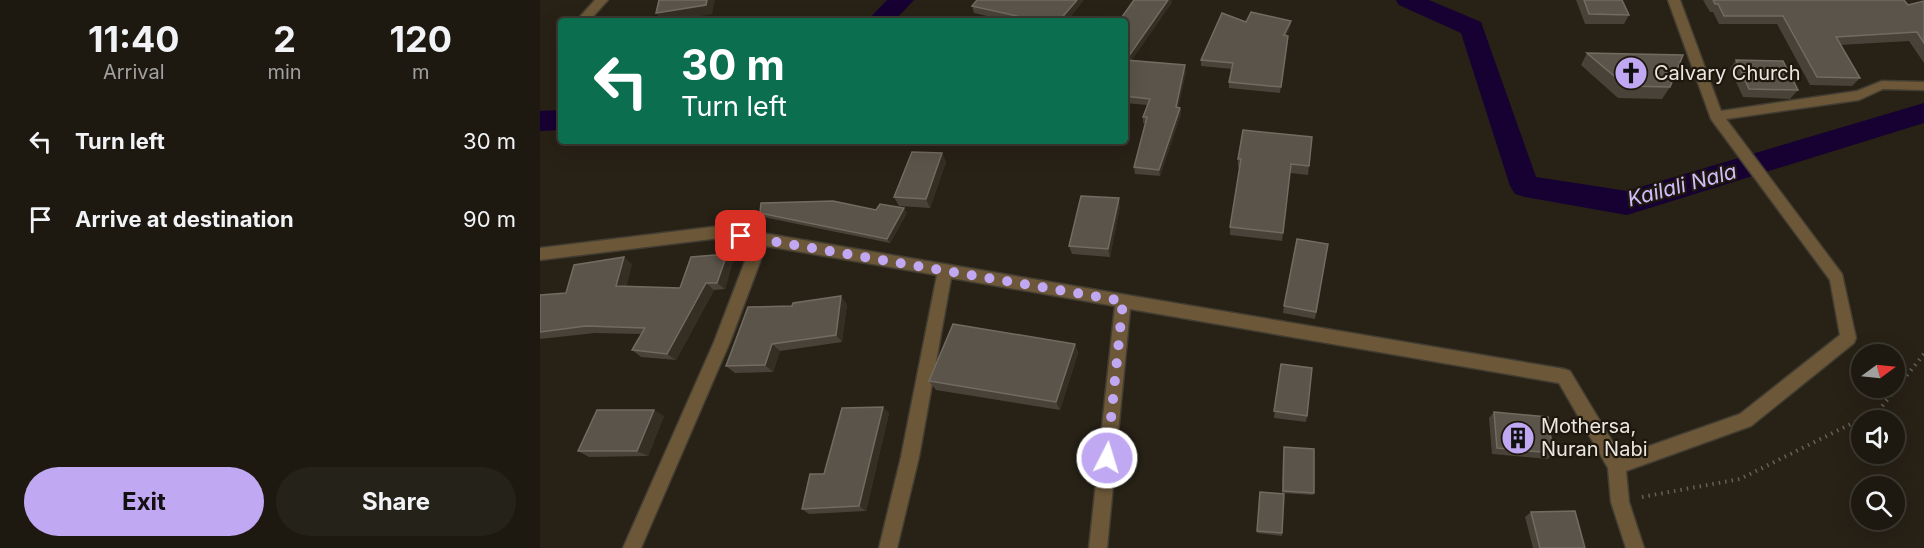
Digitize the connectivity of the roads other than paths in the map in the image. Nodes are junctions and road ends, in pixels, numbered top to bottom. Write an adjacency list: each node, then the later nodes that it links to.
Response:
1 (602, 0): 3 (street)
2 (1674, 0): 5 (street)
3 (585, 18)
4 (1924, 87): 5 (street)
5 (1716, 116): 10 (street)
6 (761, 239): 7 (street); 8 (street); 11 (street)
7 (540, 254)
8 (945, 271): 9 (street); 12 (street)
9 (1123, 301): 10 (street); 13 (street)
10 (1617, 466): 14 (street)
11 (632, 548)
12 (888, 548)
13 (1098, 548)
14 (1635, 548)

